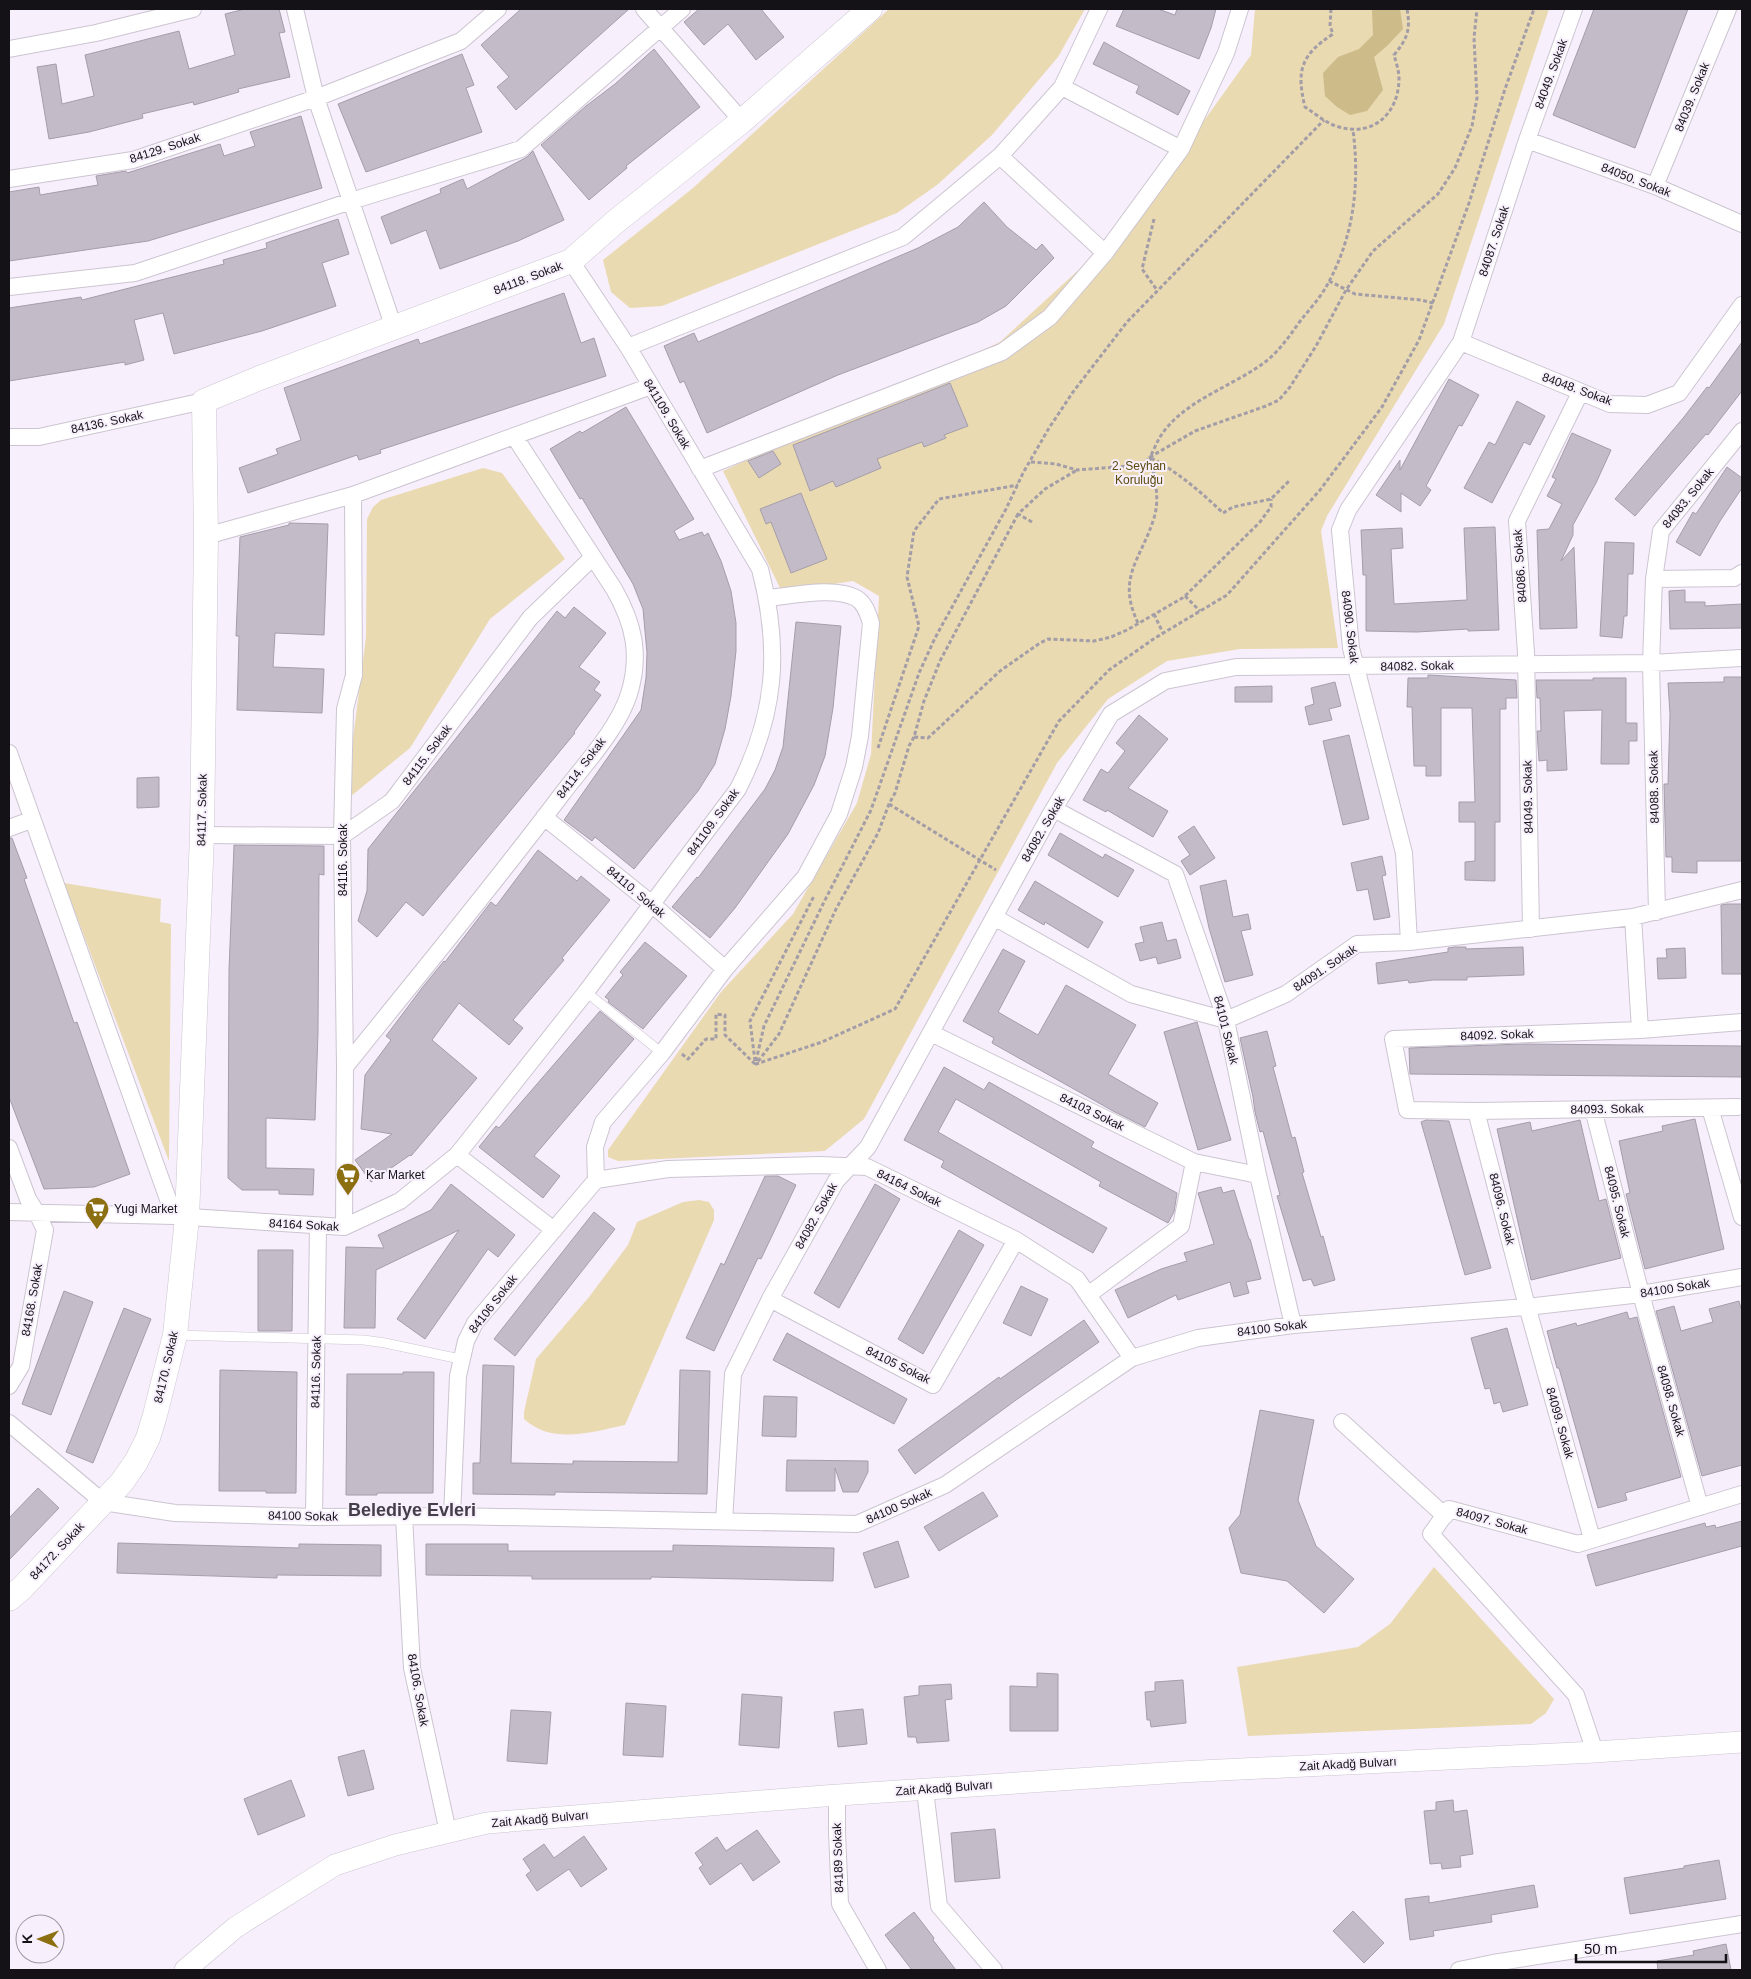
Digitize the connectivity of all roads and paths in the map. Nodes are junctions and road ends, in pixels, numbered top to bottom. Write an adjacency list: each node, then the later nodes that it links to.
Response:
1 (192, 9): 16 (street)
2 (296, 9): 18 (street)
3 (498, 9): 18 (street, 84129. Sokak)
4 (644, 9): 15 (street)
5 (682, 9): 15 (street)
6 (870, 9): 20 (main road, 84118. Sokak)
7 (1099, 9): 17 (street)
8 (1240, 9): 23 (street)
9 (1331, 9): 19 (path)
10 (1407, 9): 21 (path)
11 (1476, 9): 34 (path)
12 (1534, 9): 36 (path)
13 (1574, 9): 22 (street, 84049. Sokak)
14 (1728, 9): 26 (street, 84039. Sokak)
15 (661, 27): 20 (street); 27 (street)
16 (9, 49)
17 (1062, 87): 23 (street); 24 (street)
18 (316, 98): 25 (street, 84129. Sokak); 27 (street)
19 (1324, 120): 21 (path); 35 (path)
20 (742, 121): 31 (main road, 84118. Sokak)
21 (1353, 130): 32 (path)
22 (1527, 140): 26 (street, 84050. Sokak); 40 (street, 84087. Sokak)
23 (1181, 149): 30 (street)
24 (1000, 156): 30 (street); 41 (street)
25 (9, 179)
26 (1655, 186): 29 (street, 84050. Sokak)
27 (351, 201): 33 (street); 39 (street)
28 (1155, 215): 35 (path)
29 (1742, 224)
30 (1105, 253): 50 (street)
31 (571, 262): 39 (main road, 84118. Sokak); 41 (street, 841109. Sokak)
32 (1329, 281): 34 (path); 48 (path)
33 (9, 287)
34 (1346, 289): 36 (path); 48 (path)
35 (1157, 290): 49 (path)
36 (1433, 303): 65 (path)
37 (1742, 305): 38 (street, 84048. Sokak)
38 (1737, 323): 43 (street, 84048. Sokak)
39 (394, 328): 44 (main road, 84118. Sokak)
40 (1461, 342): 43 (street, 84048. Sokak); 72 (street, 84090. Sokak)
41 (628, 346): 42 (street, 841109. Sokak)
42 (651, 386): 46 (street); 50 (street, 841109. Sokak)
43 (1580, 393): 71 (street, 84086. Sokak)
44 (204, 401): 47 (street, 84136. Sokak); 59 (main road, 84117. Sokak)
45 (1742, 431): 62 (street, 84083. Sokak)
46 (514, 436): 55 (street); 60 (street, 84114. Sokak)
47 (9, 437)
48 (1150, 458): 51 (path); 56 (path); 67 (path)
49 (1030, 462): 51 (path); 53 (path)
50 (700, 469): 64 (street, 841109. Sokak)
51 (1078, 470): 57 (path)
52 (1289, 481): 56 (path)
53 (1018, 485): 54 (path); 99 (path)
54 (1006, 486)
55 (353, 495): 59 (street); 81 (street, 84116. Sokak)
56 (1272, 499): 63 (path)
57 (1018, 514): 58 (path); 73 (path)
58 (1032, 522)
59 (206, 536): 80 (main road, 84117. Sokak)
60 (593, 557): 77 (street, 84114. Sokak); 81 (street, 84115. Sokak)
61 (1742, 573): 62 (street)
62 (1654, 579): 70 (street, 84083. Sokak)
63 (1185, 596): 65 (path); 66 (path)
64 (768, 598): 85 (street, 841109. Sokak); 91 (street)
65 (1200, 611): 68 (path)
66 (1154, 614): 67 (path); 68 (path)
67 (1138, 623): 73 (path)
68 (1163, 633): 82 (path)
69 (1742, 658): 70 (street, 84082. Sokak)
70 (1651, 662): 71 (street, 84082. Sokak); 86 (street, 84088. Sokak)
71 (1526, 664): 72 (street, 84082. Sokak); 89 (street, 84049. Sokak)
72 (1355, 666): 76 (street, 84082. Sokak); 90 (street, 84090. Sokak)
73 (914, 737): 75 (path)
74 (9, 753): 78 (street)
75 (888, 804): 82 (path); 99 (path)
76 (1054, 809): 87 (street, 84082. Sokak); 93 (street, 84101 Sokak)
77 (544, 817): 85 (street, 84110. Sokak); 100 (street, 84114. Sokak)
78 (32, 820): 79 (street); 114 (street)
79 (9, 828)
80 (202, 836): 81 (street); 114 (main road, 84117. Sokak)
81 (342, 836): 100 (street, 84116. Sokak)
82 (981, 860): 83 (path); 99 (path)
83 (996, 870)
84 (1742, 890): 86 (street, 84091. Sokak)
85 (652, 904): 91 (street, 84110. Sokak); 92 (street, 841109. Sokak)
86 (1657, 912): 88 (street, 84091. Sokak)
87 (994, 917): 93 (street); 97 (street, 84082. Sokak)
88 (1633, 917): 89 (street, 84091. Sokak); 96 (street)
89 (1531, 929): 90 (street, 84091. Sokak)
90 (1409, 942): 93 (street, 84091. Sokak)
91 (725, 969): 98 (street)
92 (586, 992): 98 (lane); 106 (street, 841109. Sokak)
93 (1226, 1020): 109 (street, 84101 Sokak)
94 (750, 1021): 99 (path)
95 (1742, 1022): 96 (street, 84092. Sokak)
96 (1640, 1030): 104 (street, 84092. Sokak)
97 (931, 1033): 107 (street, 84103 Sokak); 108 (street, 84082. Sokak)
98 (665, 1048): 99 (path); 110 (street)
99 (756, 1064)
100 (345, 1067): 116 (street, 84116. Sokak)
101 (1738, 1107): 102 (street, 84093. Sokak)
102 (1710, 1108): 103 (street, 84093. Sokak); 113 (street)
103 (1593, 1109): 104 (street, 84093. Sokak); 121 (street, 84095. Sokak)
104 (1476, 1111): 123 (street, 84096. Sokak)
105 (9, 1148): 112 (street, 84168. Sokak)
106 (457, 1155): 116 (street, 84164 Sokak); 117 (street)
107 (1194, 1162): 109 (street, 84103 Sokak); 120 (street)
108 (849, 1166): 110 (street, 84164 Sokak); 118 (street, 84164 Sokak); 122 (street, 84082. Sokak)
109 (1258, 1174): 124 (street, 84101 Sokak)
110 (596, 1180): 117 (street, 84106 Sokak)
111 (9, 1212): 112 (street, 84164 Sokak)
112 (37, 1213): 114 (street, 84164 Sokak); 129 (street, 84168. Sokak)
113 (1742, 1216)
114 (180, 1217): 115 (street, 84164 Sokak); 125 (main road, 84170. Sokak)
115 (318, 1227): 116 (street, 84164 Sokak); 126 (street, 84116. Sokak)
116 (344, 1227)
117 (554, 1230): 128 (street, 84106 Sokak)
118 (1016, 1240): 120 (street, 84164 Sokak); 122 (street, 84105 Sokak)
119 (1742, 1277): 121 (street, 84100 Sokak)
120 (1088, 1294): 127 (street, 84164 Sokak)
121 (1641, 1294): 123 (street, 84100 Sokak); 134 (street, 84098. Sokak)
122 (770, 1299): 139 (street, 84082. Sokak)
123 (1527, 1307): 124 (street, 84100 Sokak); 140 (street, 84099. Sokak)
124 (1293, 1325): 127 (street, 84100 Sokak)
125 (174, 1335): 126 (lane); 133 (main road, 84170. Sokak)
126 (316, 1340): 128 (lane); 138 (street, 84116. Sokak)
127 (1132, 1358): 139 (street, 84100 Sokak)
128 (460, 1359): 136 (street, 84106 Sokak)
129 (9, 1386)
130 (1342, 1422): 137 (street)
131 (9, 1423): 133 (street)
132 (1742, 1494): 134 (street, 84097. Sokak)
133 (103, 1502): 138 (street, 84100 Sokak); 141 (main road, 84172. Sokak)
134 (1700, 1508): 140 (street, 84097. Sokak)
135 (404, 1516): 136 (street, 84100 Sokak); 138 (street, 84100 Sokak); 146 (street, 84106. Sokak)
136 (452, 1516): 139 (street, 84100 Sokak)
137 (1445, 1516): 140 (street, 84097. Sokak); 143 (street, 84097. Sokak)
138 (314, 1517)
139 (724, 1521)
140 (1592, 1539)
141 (9, 1599)
142 (1742, 1742): 143 (street, Zait Akadğ Bulvarı)
143 (1595, 1752): 144 (street, Zait Akadğ Bulvarı)
144 (926, 1790): 145 (street, Zait Akadğ Bulvarı); 151 (street)
145 (838, 1795): 146 (street, Zait Akadğ Bulvarı); 150 (street, 84189 Sokak)
146 (448, 1832): 149 (street, Zait Akadğ Bulvarı)
147 (1742, 1924): 148 (street)
148 (1494, 1966): 152 (street)
149 (185, 1970)
150 (878, 1970)
151 (994, 1970)
152 (1459, 1970)

